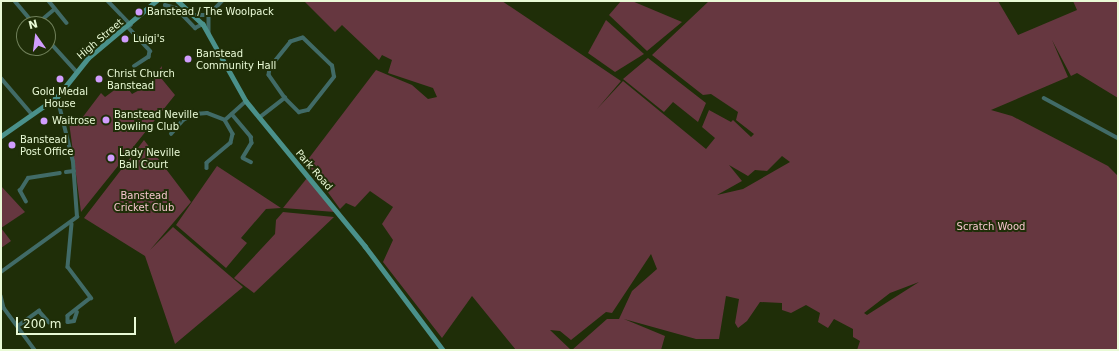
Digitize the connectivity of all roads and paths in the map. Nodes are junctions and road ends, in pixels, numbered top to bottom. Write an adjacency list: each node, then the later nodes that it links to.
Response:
1 (15, 1): 12 (street)
2 (49, 1): 9 (street)
3 (108, 1): 16 (street)
4 (156, 1): 16 (street, High Street)
5 (222, 1): 11 (street)
6 (179, 2): 8 (street); 10 (street, Park Road)
7 (165, 5): 8 (street)
8 (176, 8): 15 (street)
9 (55, 9): 13 (street); 14 (street)
10 (195, 15): 11 (street); 15 (street, Park Road)
11 (209, 15): 17 (street)
12 (27, 16)
13 (47, 16)
14 (67, 23)
15 (203, 24): 17 (street, Park Road)
16 (130, 26): 19 (street); 20 (street, High Street)
17 (209, 34): 25 (street, Park Road)
18 (56, 49): 20 (street)
19 (135, 66)
20 (77, 72): 22 (street, High Street)
21 (1, 78): 26 (street)
22 (57, 97): 26 (street, High Street); 35 (street)
23 (285, 98): 23 (street); 28 (street)
24 (1044, 98): 32 (street)
25 (246, 101): 27 (street); 28 (street, Park Road)
26 (32, 114): 31 (street, High Street)
27 (232, 114): 29 (street); 33 (street)
28 (259, 118): 46 (street, Park Road)
29 (225, 120): 30 (street); 34 (street)
30 (171, 134)
31 (1, 136)
32 (1118, 138)
33 (251, 162)
34 (207, 168)
35 (74, 171): 36 (street); 39 (street)
36 (66, 172)
37 (60, 173): 38 (street)
38 (26, 202)
39 (72, 224): 40 (street); 42 (street)
40 (1, 272)
41 (1, 296): 44 (street)
42 (77, 312)
43 (49, 322): 44 (street)
44 (18, 326): 45 (street)
45 (35, 350)
46 (443, 350)

